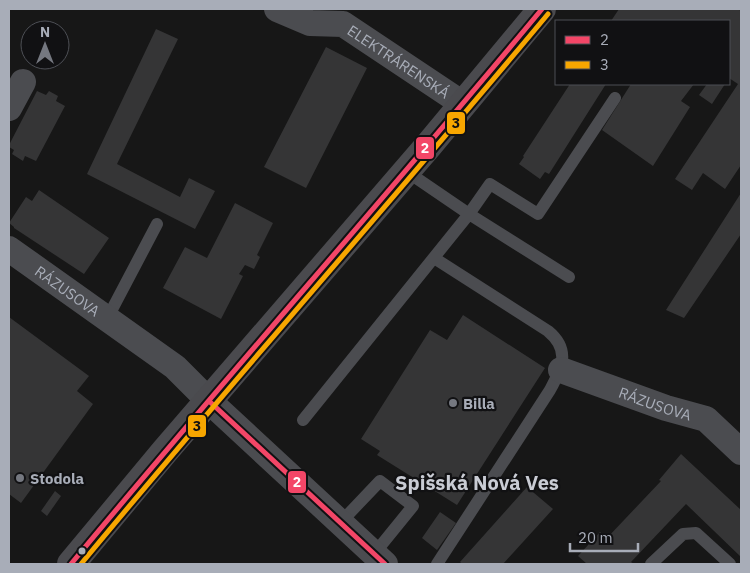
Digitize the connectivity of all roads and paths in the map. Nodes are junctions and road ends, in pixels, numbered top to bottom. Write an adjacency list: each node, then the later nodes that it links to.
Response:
1 (277, 9): 5 (street, ELEKTRÁRENSKÁ)
2 (542, 9): 5 (main road, ELEKTRÁRENSKÁ)
3 (23, 82): 6 (street)
4 (615, 98): 8 (lane)
5 (462, 104): 7 (main road, ELEKTRÁRENSKÁ)
6 (9, 108)
7 (406, 171): 8 (lane); 15 (main road, ELEKTRÁRENSKÁ)
8 (470, 214): 11 (lane); 12 (lane)
9 (156, 224): 13 (lane)
10 (9, 248): 13 (street, RÁZUSOVA)
11 (434, 258): 14 (lane); 16 (lane)
12 (569, 276)
13 (107, 318): 15 (street, RÁZUSOVA)
14 (561, 370): 17 (street, RÁZUSOVA); 21 (lane)
15 (209, 401): 18 (street); 20 (main road, ELEKTRÁRENSKÁ)
16 (303, 420)
17 (741, 452)
18 (340, 523): 19 (street); 19 (lane)
19 (379, 559)
20 (71, 564)
21 (437, 564)
22 (652, 564): 23 (lane)
23 (730, 564)

